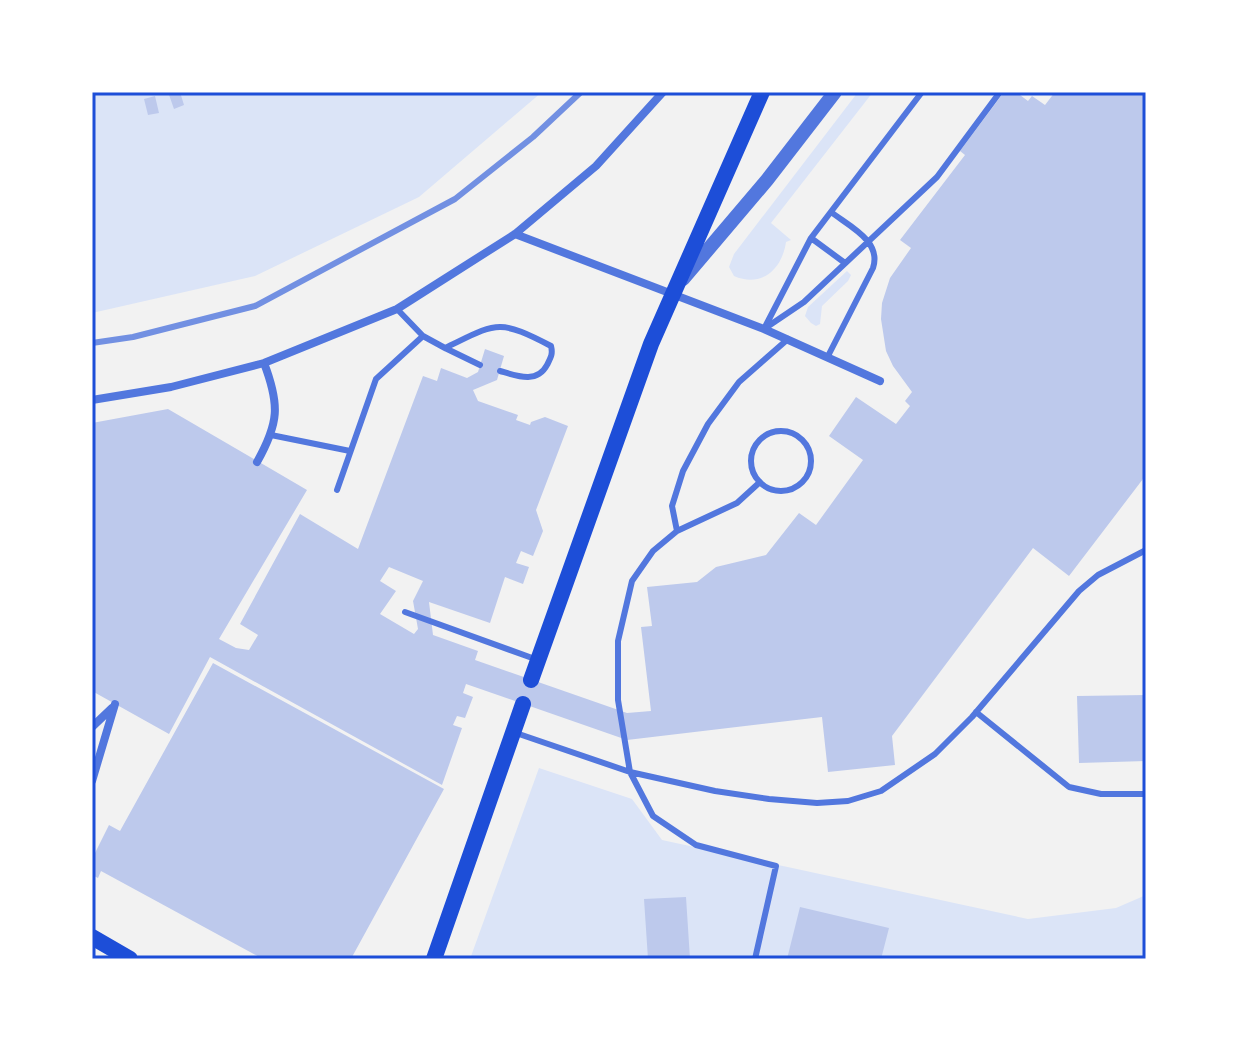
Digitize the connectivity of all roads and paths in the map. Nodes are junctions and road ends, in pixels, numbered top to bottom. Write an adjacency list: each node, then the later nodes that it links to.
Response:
1 (663, 92): 7 (street)
2 (762, 92): 11 (main road)
3 (835, 92): 11 (street)
4 (922, 92): 6 (lane)
5 (1000, 92): 9 (lane)
6 (831, 212): 8 (lane); 9 (lane)
7 (515, 234): 11 (street); 12 (street)
8 (811, 238): 10 (lane); 13 (lane)
9 (868, 241): 10 (lane); 17 (lane)
10 (845, 263): 13 (lane)
11 (670, 295): 13 (street); 31 (main road)
12 (397, 309): 14 (lane); 18 (street)
13 (764, 329): 15 (street)
14 (423, 336): 16 (lane); 24 (lane)
15 (788, 339): 17 (street); 28 (lane)
16 (445, 348): 19 (lane); 20 (lane)
17 (828, 356): 21 (street)
18 (264, 363): 22 (street); 23 (street)
19 (480, 365)
20 (500, 371)
21 (880, 381)
22 (92, 400)
23 (271, 435): 24 (lane); 25 (street)
24 (350, 451): 27 (lane)
25 (257, 462)
26 (760, 482): 26 (lane); 28 (lane)
27 (337, 490)
28 (677, 531): 37 (lane)
29 (1146, 550): 34 (lane)
30 (405, 612): 31 (lane)
31 (539, 660): 32 (main road)
32 (531, 680)
33 (523, 704): 36 (main road)
34 (976, 712): 37 (lane); 39 (lane)
35 (92, 727): 38 (street)
36 (513, 732): 37 (lane); 42 (main road)
37 (630, 772): 43 (lane)
38 (92, 781)
39 (1146, 794)
40 (92, 937): 41 (main road)
41 (130, 959)
42 (434, 959)
43 (755, 959)

